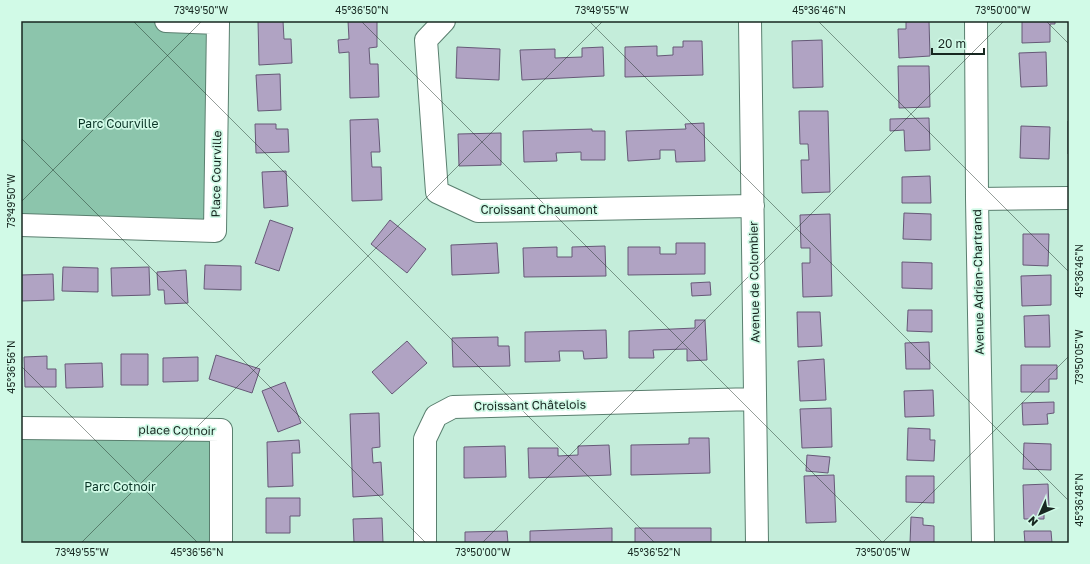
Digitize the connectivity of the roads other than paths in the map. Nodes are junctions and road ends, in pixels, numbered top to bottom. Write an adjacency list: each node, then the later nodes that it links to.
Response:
1 (166, 21): 8 (street, Place Courville)
2 (444, 21): 7 (street, Croissant Chaumont)
3 (750, 21): 7 (street, Avenue de Colombier)
4 (976, 21): 6 (street, Avenue Adrien-Chartrand)
5 (1069, 198): 6 (street)
6 (977, 199): 14 (street, Avenue Adrien-Chartrand)
7 (753, 206): 9 (street, Avenue de Colombier)
8 (21, 225)
9 (755, 399): 12 (street, Croissant Châtelois); 13 (street, Avenue de Colombier)
10 (21, 428): 11 (street, place Cotnoir)
11 (222, 543)
12 (425, 543)
13 (757, 543)
14 (983, 543)

